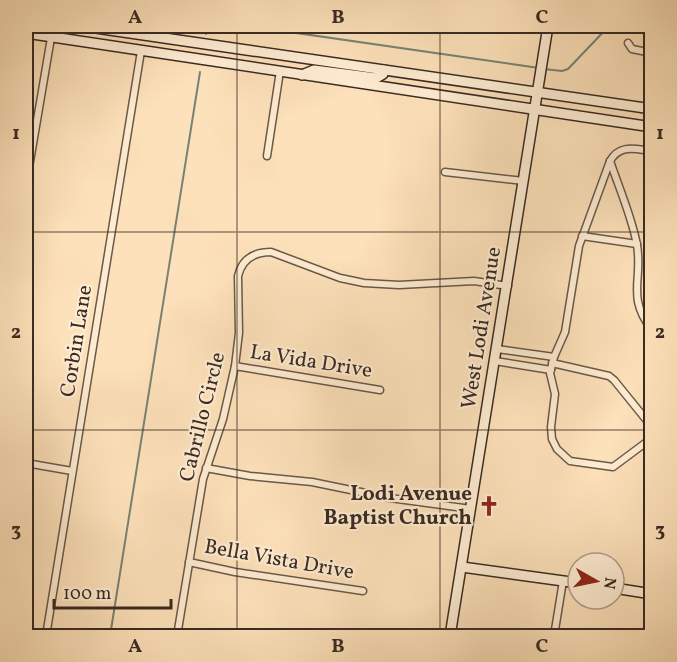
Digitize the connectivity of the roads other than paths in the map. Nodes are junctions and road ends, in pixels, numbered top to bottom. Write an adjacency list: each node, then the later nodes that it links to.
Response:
1 (53, 26): 5 (street)
2 (82, 26): 9 (main road)
3 (549, 26): 12 (main road, West Lodi Avenue)
4 (26, 33): 5 (main road)
5 (51, 37): 7 (main road); 21 (street)
6 (628, 42): 8 (street)
7 (141, 51): 10 (main road); 35 (street, Corbin Lane)
8 (651, 53)
9 (384, 70): 11 (main road); 12 (main road)
10 (280, 72): 11 (main road); 17 (street)
11 (302, 75): 13 (main road)
12 (538, 93): 13 (main road, West Lodi Avenue); 14 (main road)
13 (535, 109): 15 (main road); 20 (main road, West Lodi Avenue)
14 (651, 109)
15 (651, 127)
16 (651, 151): 18 (street)
17 (267, 156)
18 (610, 161): 22 (street); 23 (street)
19 (444, 172): 20 (street)
20 (524, 180): 24 (main road, West Lodi Avenue)
21 (26, 185)
22 (582, 236): 23 (street); 28 (street)
23 (637, 244): 25 (street)
24 (508, 286): 26 (main road, West Lodi Avenue); 29 (street, Cabrillo Circle)
25 (651, 330)
26 (497, 349): 27 (main road, West Lodi Avenue); 28 (street)
27 (495, 361): 28 (street); 36 (main road, West Lodi Avenue)
28 (553, 363): 31 (street); 32 (street)
29 (235, 366): 30 (street, La Vida Drive); 34 (street, Cabrillo Circle)
30 (380, 390)
31 (651, 427)
32 (651, 438)
33 (26, 463): 35 (street)
34 (206, 468): 36 (street); 37 (street, Cabrillo Circle)
35 (72, 471): 45 (street, Corbin Lane)
36 (471, 509): 38 (main road, West Lodi Avenue)
37 (189, 562): 42 (street, Bella Vista Drive); 46 (street, Cabrillo Circle)
38 (462, 567): 39 (main road); 47 (main road, West Lodi Avenue)
39 (563, 580): 40 (main road); 48 (street)
40 (566, 581)
41 (626, 590): 43 (main road)
42 (363, 591)
43 (651, 594)
44 (651, 603): 49 (street)
45 (46, 636)
46 (177, 636)
47 (450, 636)
48 (554, 636)
49 (646, 636)

